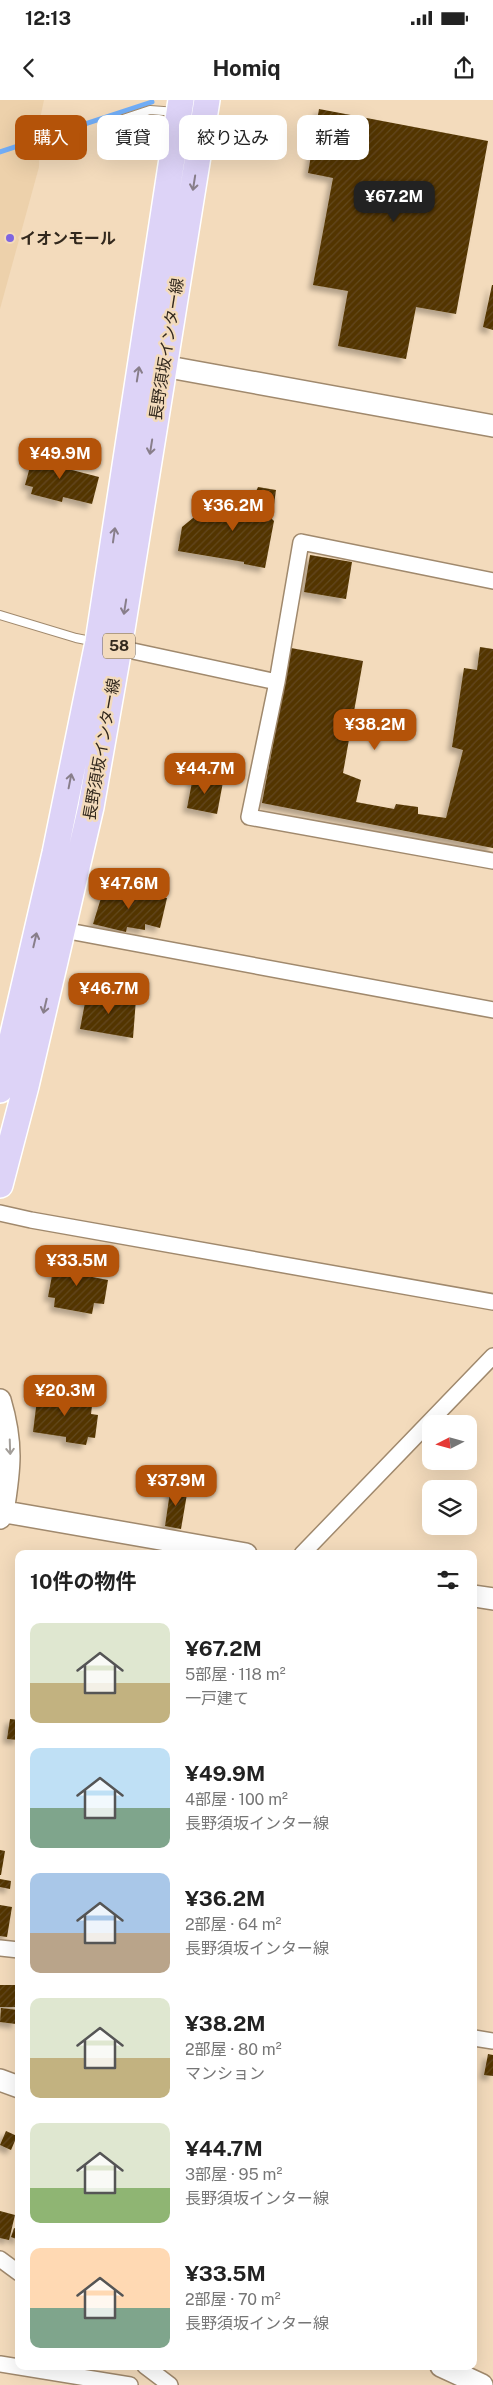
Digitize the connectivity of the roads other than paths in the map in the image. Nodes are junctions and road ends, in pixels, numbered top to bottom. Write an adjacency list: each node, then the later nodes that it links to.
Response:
1 (208, 100): 4 (main road, 長野須坂インター線 / 58, one-way to 4)
2 (180, 106): 3 (lane); 8 (main road, 長野須坂インター線 / 58, one-way to 2)
3 (135, 115)
4 (163, 366): 5 (street); 8 (main road, 長野須坂インター線 / 58, one-way to 8)
5 (493, 426)
6 (493, 581): 9 (street)
7 (0, 615): 8 (lane)
8 (108, 645): 9 (street); 11 (main road, 長野須坂インター線 / 58); 13 (main road, 長野須坂インター線 / 58, one-way to 8)
9 (277, 682): 10 (street)
10 (493, 861)
11 (63, 930): 12 (street); 14 (main road, 長野須坂インター線 / 58, one-way to 14)
12 (493, 1010)
13 (3, 1064): 14 (street)
14 (30, 1068): 15 (main road, 長野須坂インター線 / 58)
15 (0, 1185)
16 (0, 1213): 17 (street)
17 (493, 1302)
18 (493, 1356): 22 (street)
19 (0, 1400): 20 (street, one-way to 20)
20 (1, 1514): 21 (street)
21 (222, 1550)
22 (306, 1550)
23 (477, 1596): 24 (street)
24 (493, 1599)
25 (0, 1948): 26 (street)
26 (15, 1950)
27 (477, 2038): 28 (street)
28 (493, 2041)
29 (0, 2080): 30 (street)
30 (15, 2086)
31 (0, 2258): 32 (street)
32 (15, 2270)
33 (0, 2364): 34 (street)
34 (15, 2366)
35 (37, 2370): 38 (street)
36 (150, 2370): 39 (street)
37 (450, 2370): 40 (street)
38 (130, 2385)
39 (170, 2385)
40 (482, 2385)

